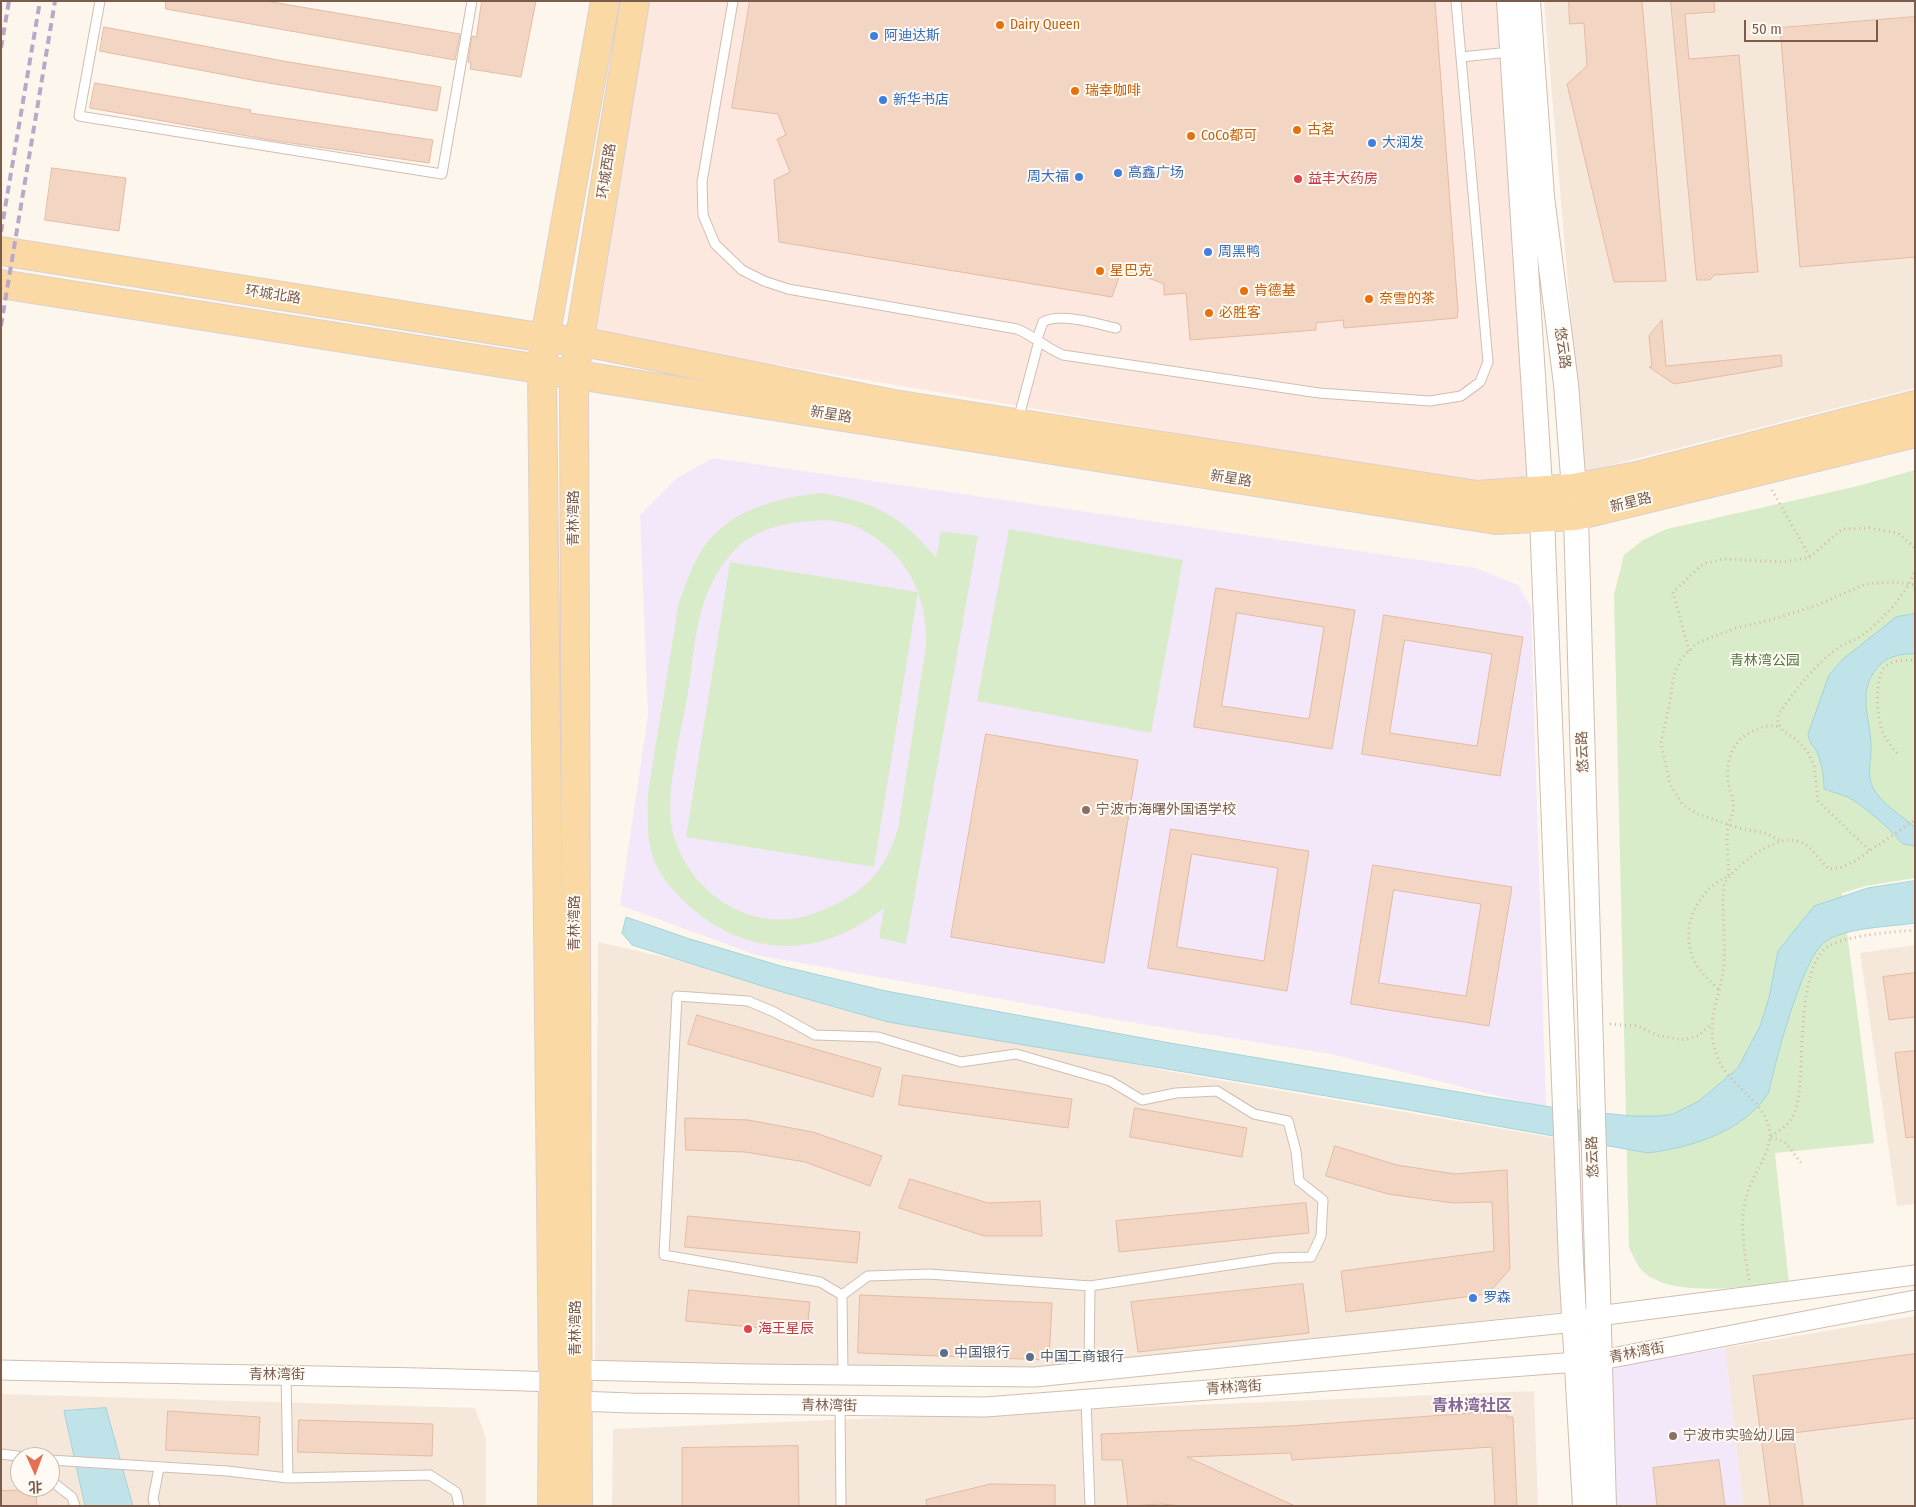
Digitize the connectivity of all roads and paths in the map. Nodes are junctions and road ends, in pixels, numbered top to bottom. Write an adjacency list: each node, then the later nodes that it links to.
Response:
1 (100, 1): 2 (lane)
2 (472, 1)
3 (605, 1): 14 (main road, 青林湾路)
4 (635, 1): 16 (main road, 环城西路)
5 (734, 1): 15 (lane)
6 (1456, 1): 10 (lane)
7 (1508, 1): 9 (street, 悠云路)
8 (1528, 1): 23 (street, 悠云路)
9 (1512, 52): 10 (lane); 24 (street, 悠云路)
10 (1461, 57): 15 (lane)
11 (1, 251): 14 (main road, 环城北路)
12 (1, 284): 17 (main road)
13 (1116, 328): 15 (lane)
14 (544, 338): 16 (main road, 新星路); 17 (main road, 青林湾路)
15 (1038, 340): 20 (lane)
16 (579, 341): 18 (main road, 青林湾路); 20 (main road, 新星路)
17 (542, 371): 18 (main road, 新星路); 60 (main road, 青林湾路)
18 (574, 374): 26 (main road, 新星路); 60 (main road, 青林湾路)
19 (1915, 405): 23 (main road, 新星路)
20 (1017, 424): 24 (main road, 新星路)
21 (1915, 433): 22 (main road, 新星路)
22 (1762, 471): 25 (main road, 新星路); 28 (path)
23 (1573, 488): 24 (main road, 新星路); 25 (street, 悠云路)
24 (1540, 491): 26 (street, 悠云路)
25 (1576, 516): 26 (main road, 新星路); 43 (street, 悠云路)
26 (1542, 517): 53 (street, 悠云路)
27 (1915, 548): 28 (path)
28 (1810, 556): 32 (path)
29 (1915, 571): 30 (path)
30 (1910, 584): 31 (path); 32 (path); 34 (path)
31 (1915, 585)
32 (1689, 651): 37 (path)
33 (1915, 660): 35 (path)
34 (1780, 727): 37 (path); 39 (path)
35 (1897, 753)
36 (1915, 820): 39 (path)
37 (1728, 825): 38 (path); 40 (path)
38 (1780, 841): 39 (path); 40 (path)
39 (1869, 850)
40 (1729, 876): 42 (path); 42 (path)
41 (1915, 930): 45 (path)
42 (1718, 988): 44 (path)
43 (1590, 1024): 44 (path); 52 (street, 悠云路)
44 (1712, 1024): 45 (path)
45 (1771, 1137): 46 (path); 50 (path)
46 (1802, 1164)
47 (1915, 1275): 50 (street, 青林湾街)
48 (1090, 1286): 49 (lane); 49 (lane); 57 (lane)
49 (842, 1295): 59 (lane)
50 (1751, 1296): 52 (street, 青林湾街)
51 (1915, 1300): 54 (street, 青林湾街)
52 (1598, 1316): 53 (street, 青林湾街); 54 (street, 悠云路)
53 (1574, 1322): 55 (street, 悠云路); 57 (street, 青林湾街)
54 (1601, 1360): 55 (street, 青林湾街); 76 (street, 悠云路)
55 (1577, 1362): 61 (street, 青林湾街); 75 (street, 悠云路)
56 (1, 1370): 58 (street, 青林湾街)
57 (1089, 1372): 59 (street, 青林湾街)
58 (286, 1375): 60 (street, 青林湾街); 66 (lane)
59 (843, 1375): 60 (street, 青林湾街)
60 (565, 1376): 62 (main road, 青林湾路); 71 (main road, 青林湾路)
61 (1086, 1400): 63 (street, 青林湾街); 74 (lane)
62 (577, 1402): 63 (street, 青林湾街); 72 (main road, 青林湾路)
63 (840, 1406): 73 (lane)
64 (60, 1461): 65 (lane)
65 (158, 1468): 66 (lane); 69 (lane)
66 (288, 1478): 70 (lane)
67 (60, 1488): 68 (lane)
68 (76, 1506)
69 (155, 1506)
70 (459, 1506)
71 (552, 1506)
72 (578, 1506)
73 (841, 1506)
74 (1090, 1506)
75 (1585, 1506)
76 (1604, 1506)

